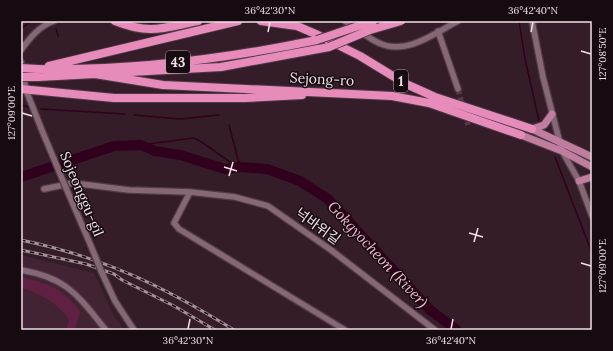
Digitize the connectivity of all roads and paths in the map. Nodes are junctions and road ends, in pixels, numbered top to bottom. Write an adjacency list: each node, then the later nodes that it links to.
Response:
1 (54, 21): 13 (street)
2 (115, 21): 3 (highway)
3 (198, 21)
4 (238, 21): 16 (highway, 1)
5 (261, 21): 11 (highway, Sejong-ro / 1)
6 (345, 21): 12 (street)
7 (374, 21): 16 (highway, 43, bridge)
8 (401, 21): 17 (highway, 43, bridge)
9 (458, 21): 12 (street)
10 (532, 21): 22 (street)
11 (273, 22): 23 (highway, Sejong-ro / 1)
12 (438, 31): 20 (street)
13 (21, 50)
14 (21, 62): 19 (street, Sojeonggu-gil)
15 (21, 68): 16 (highway, 1, bridge)
16 (37, 73): 17 (highway, Sejong-ro / 1); 18 (highway, 1, bridge)
17 (95, 74): 21 (highway, Sejong-ro / 1)
18 (21, 77)
19 (23, 89): 21 (highway); 36 (street, Sojeonggu-gil, bridge)
20 (458, 89)
21 (347, 93): 24 (highway, Sejong-ro / 1)
22 (552, 114): 23 (main road); 25 (street)
23 (532, 129): 25 (main road, Sejong-ro / 1)
24 (521, 134): 26 (main road, Sejong-ro / 1)
25 (561, 142): 26 (street); 27 (main road, Sejong-ro / 1)
26 (562, 151): 28 (main road, Sejong-ro / 1); 30 (street)
27 (592, 157)
28 (592, 167)
29 (592, 177): 30 (main road)
30 (579, 181): 33 (street)
31 (44, 189): 32 (street, 넉바위길)
32 (190, 192): 37 (street); 38 (street, 넉바위길)
33 (592, 216)
34 (21, 270): 35 (street)
35 (106, 330)
36 (134, 330)
37 (345, 330)
38 (435, 330)

